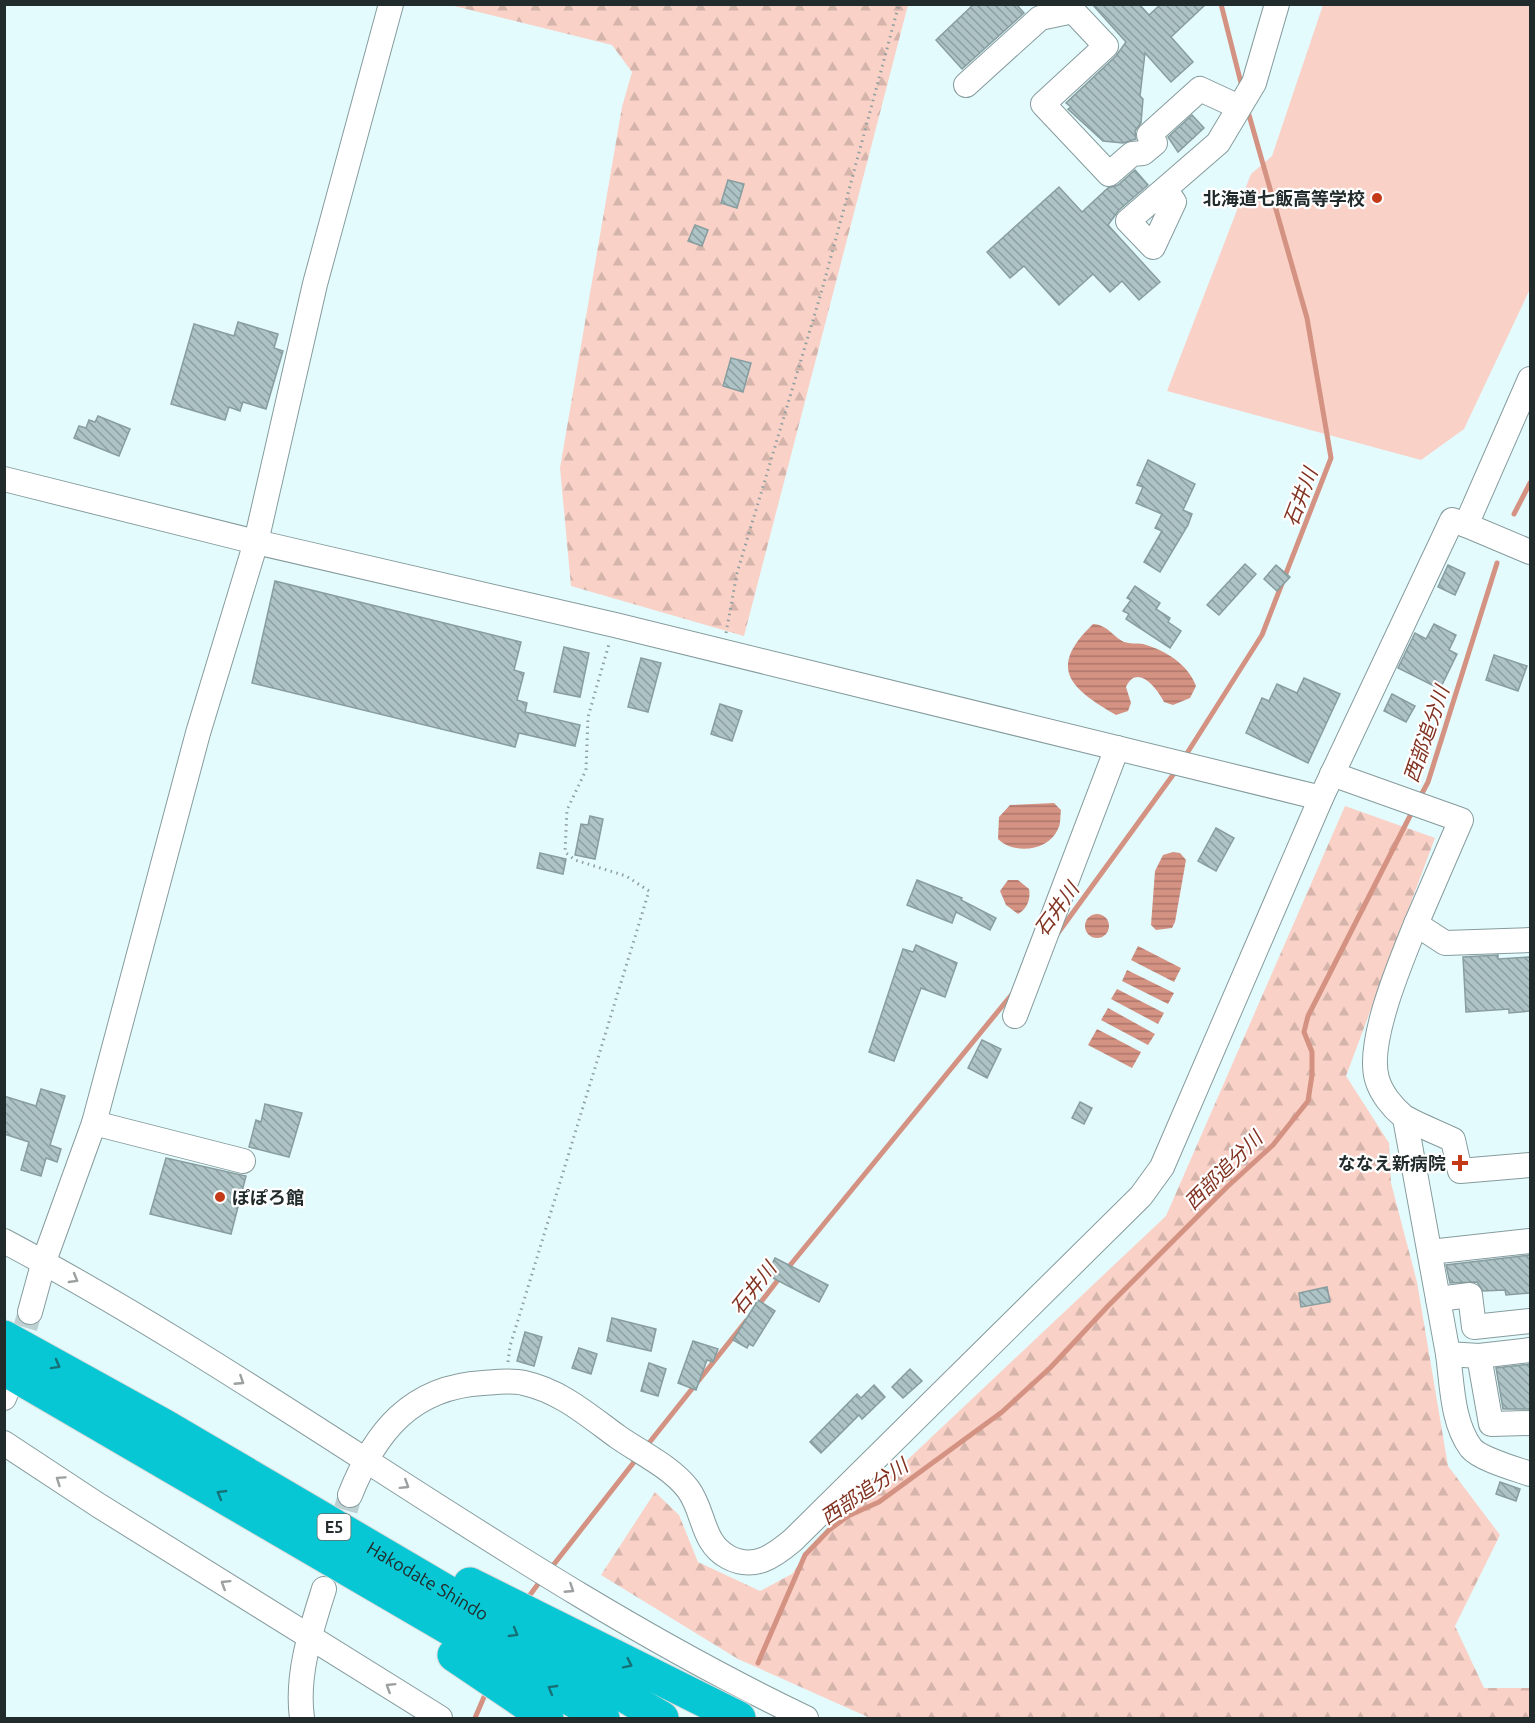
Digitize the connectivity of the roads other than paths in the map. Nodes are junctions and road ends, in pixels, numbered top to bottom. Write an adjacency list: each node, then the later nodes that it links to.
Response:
1 (391, 4): 9 (street)
2 (1277, 5): 4 (street)
3 (966, 85): 4 (street)
4 (1239, 107): 5 (street)
5 (1165, 189)
6 (1530, 379): 8 (street)
7 (4, 479): 9 (street)
8 (1466, 525): 10 (street); 12 (street)
9 (256, 543): 11 (street); 18 (street)
10 (1530, 552)
11 (1117, 748): 13 (street); 16 (street)
12 (1332, 774): 13 (street); 14 (street)
13 (1321, 798): 36 (street)
14 (1416, 924): 15 (street); 17 (street)
15 (1530, 940)
16 (1015, 1016)
17 (1405, 1118): 20 (street); 23 (street)
18 (94, 1123): 19 (street); 24 (street)
19 (243, 1161)
20 (1530, 1166)
21 (4, 1240): 24 (street)
22 (1530, 1241): 23 (street)
23 (1430, 1252): 25 (street)
24 (44, 1262): 26 (street); 36 (street, one-way to 36)
25 (1438, 1299): 27 (street); 30 (street)
26 (30, 1312)
27 (1527, 1321): 29 (street)
28 (4, 1336): 34 (highway, Hakodate Shindo / E5, one-way to 34)
29 (1529, 1350): 31 (street)
30 (1448, 1354): 31 (street); 37 (street)
31 (1479, 1356): 33 (street)
32 (5, 1387): 39 (highway, Hakodate Shindo / E5, one-way to 32)
33 (1530, 1422)
34 (165, 1426): 46 (highway, Hakodate Shindo / E5, one-way to 46); 47 (highway, one-way to 47)
35 (4, 1443): 41 (street, one-way to 35)
36 (364, 1460): 38 (street); 48 (street, one-way to 48)
37 (1530, 1474)
38 (350, 1495)
39 (255, 1514): 44 (highway); 45 (highway, Hakodate Shindo / E5, one-way to 39)
40 (324, 1589): 41 (street)
41 (309, 1636): 42 (street); 43 (street, one-way to 41)
42 (302, 1719)
43 (440, 1719)
44 (546, 1719)
45 (603, 1719)
46 (662, 1719)
47 (739, 1719)
48 (806, 1719)

